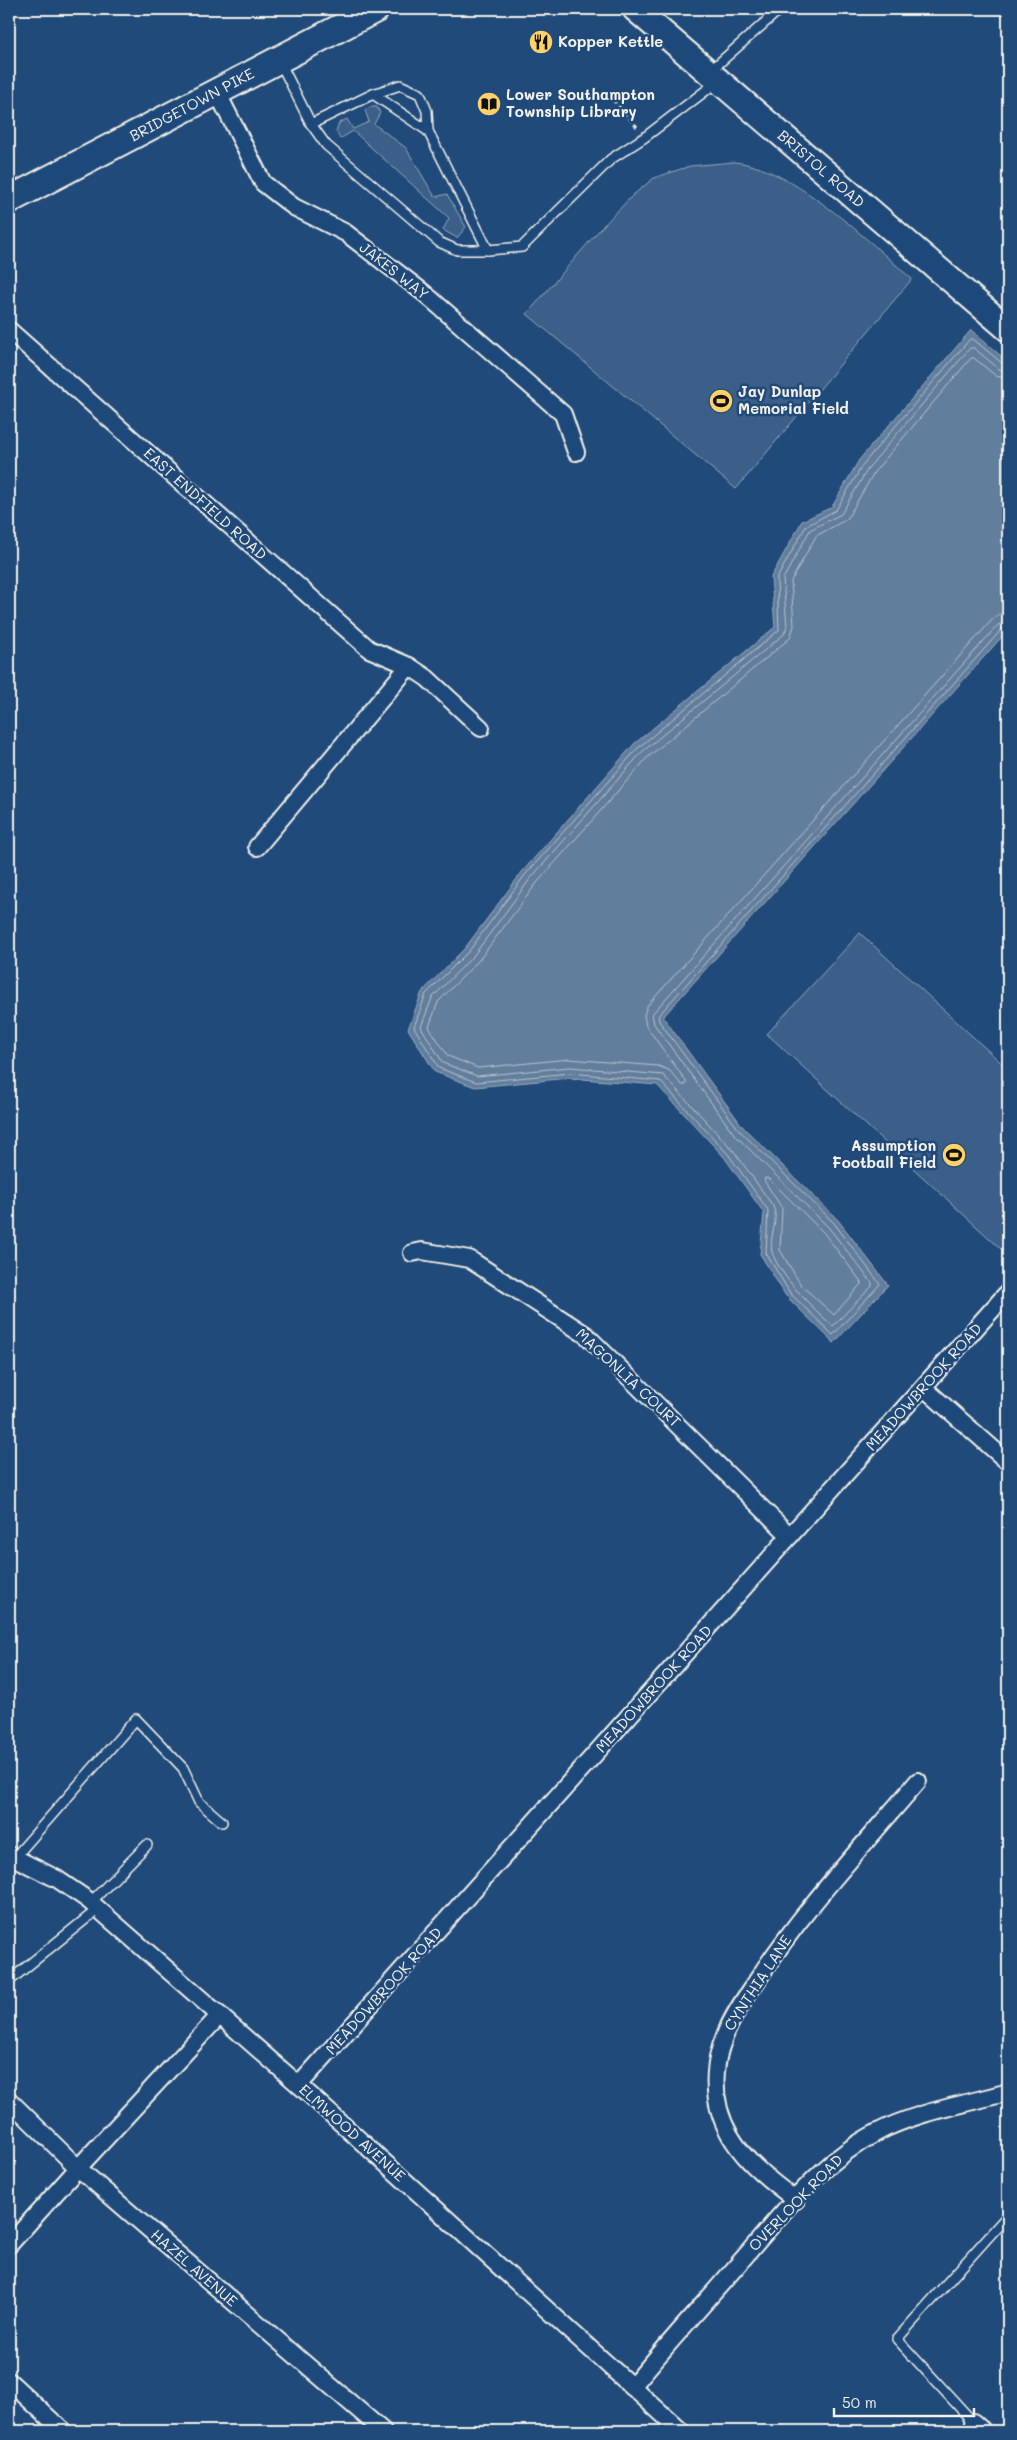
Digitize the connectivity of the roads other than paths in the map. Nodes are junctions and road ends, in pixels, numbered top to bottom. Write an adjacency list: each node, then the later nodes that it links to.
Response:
1 (376, 9): 4 (main road, BRIDGETOWN PIKE)
2 (778, 10): 5 (lane)
3 (641, 11): 5 (main road, BRISTOL ROAD)
4 (279, 59): 6 (main road, BRIDGETOWN PIKE); 8 (lane)
5 (713, 77): 11 (lane); 12 (main road, BRISTOL ROAD)
6 (217, 92): 10 (main road, BRIDGETOWN PIKE); 14 (street, JAKES WAY)
7 (373, 94): 8 (lane); 9 (lane); 9 (lane)
8 (311, 124): 11 (lane)
9 (428, 131): 11 (lane)
10 (9, 200)
11 (488, 250)
12 (1008, 329)
13 (9, 330): 15 (street, EAST ENDFIELD ROAD)
14 (576, 452)
15 (409, 666): 16 (street, EAST ENDFIELD ROAD); 17 (street)
16 (481, 728)
17 (257, 847)
18 (412, 1253): 22 (street, MAGONLIA COURT)
19 (1008, 1292): 20 (street, MEADOWBROOK ROAD)
20 (924, 1388): 21 (street); 22 (street, MEADOWBROOK ROAD)
21 (1008, 1462)
22 (790, 1536): 30 (street, MEADOWBROOK ROAD)
23 (918, 1781): 34 (street, CYNTHIA LANE)
24 (222, 1822): 26 (lane)
25 (147, 1845): 27 (lane)
26 (11, 1859): 27 (street, ELMWOOD AVENUE)
27 (94, 1906): 28 (lane); 29 (street, ELMWOOD AVENUE)
28 (9, 1981)
29 (220, 2015): 30 (street, ELMWOOD AVENUE); 33 (street)
30 (299, 2085): 38 (street, ELMWOOD AVENUE)
31 (1008, 2092): 34 (street, OVERLOOK ROAD)
32 (9, 2100): 33 (street, HAZEL AVENUE)
33 (78, 2168): 36 (street); 41 (street, HAZEL AVENUE)
34 (796, 2200): 38 (street, OVERLOOK ROAD)
35 (1008, 2215): 39 (lane)
36 (9, 2245)
37 (9, 2381): 40 (street)
38 (632, 2387): 42 (street, ELMWOOD AVENUE)
39 (978, 2427)
40 (63, 2431)
41 (383, 2431)
42 (681, 2431)

